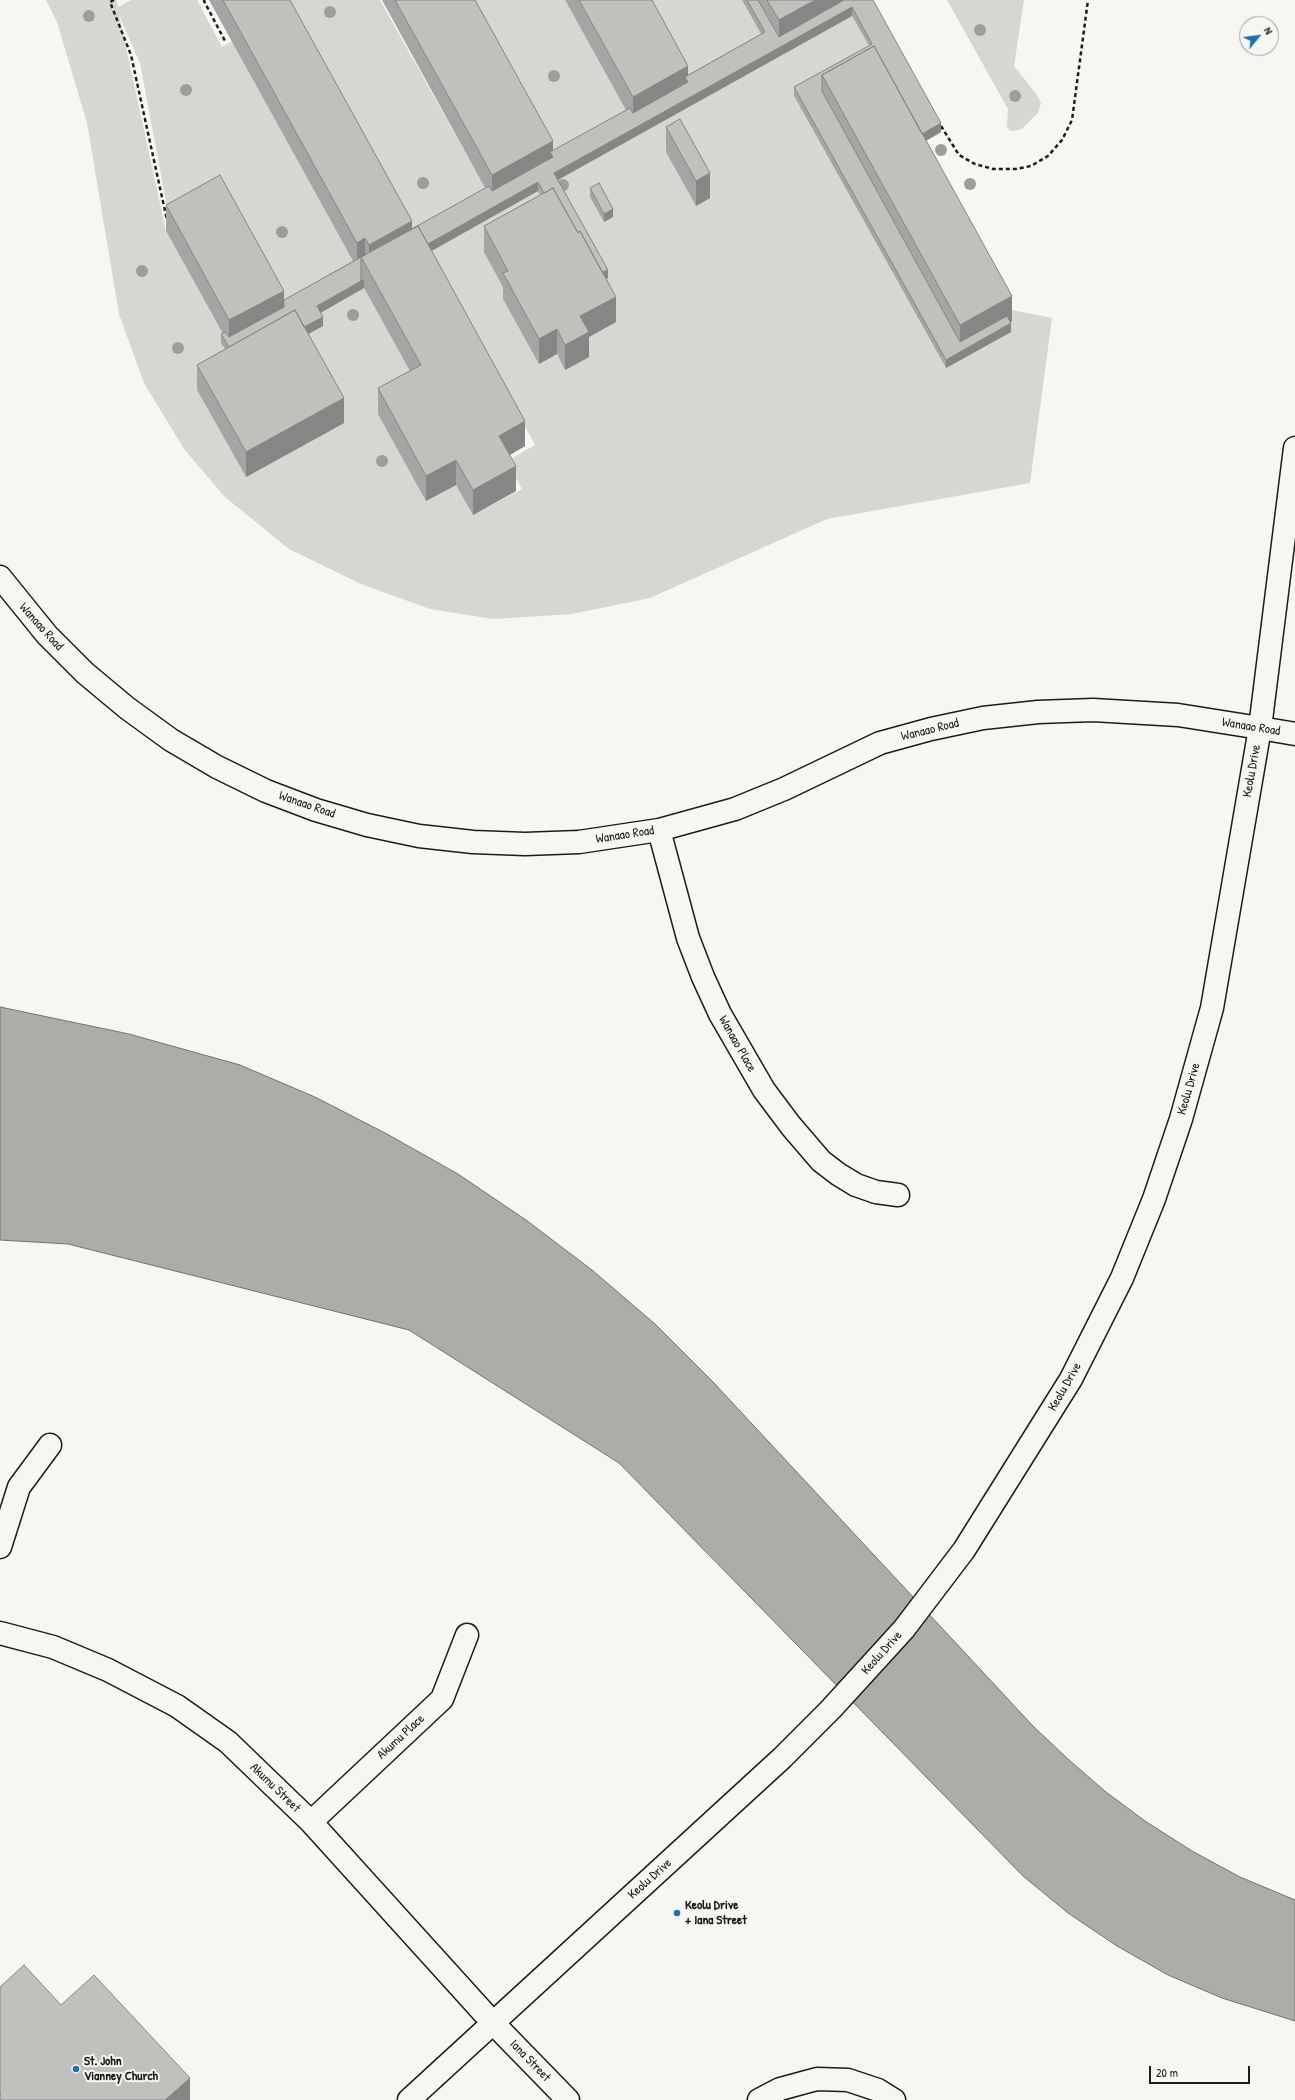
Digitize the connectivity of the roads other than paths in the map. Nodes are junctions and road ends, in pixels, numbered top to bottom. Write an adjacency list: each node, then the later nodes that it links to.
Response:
1 (1295, 448): 3 (street, Keolu Drive)
2 (4, 592): 5 (street, Wanaao Road)
3 (1260, 728): 4 (street, Wanaao Road); 5 (street, Wanaao Road); 12 (street, Keolu Drive)
4 (1295, 734)
5 (659, 830): 6 (street, Wanaao Place)
6 (898, 1195)
7 (50, 1446): 8 (street)
8 (0, 1547)
9 (0, 1633): 11 (street, Akumu Street)
10 (467, 1635): 11 (street, Akumu Place)
11 (311, 1822): 12 (street, Akumu Street)
12 (493, 2023): 13 (street, Keolu Drive); 14 (street, Iana Street)
13 (409, 2100)
14 (568, 2100)
15 (759, 2100): 16 (street)
16 (894, 2100)

